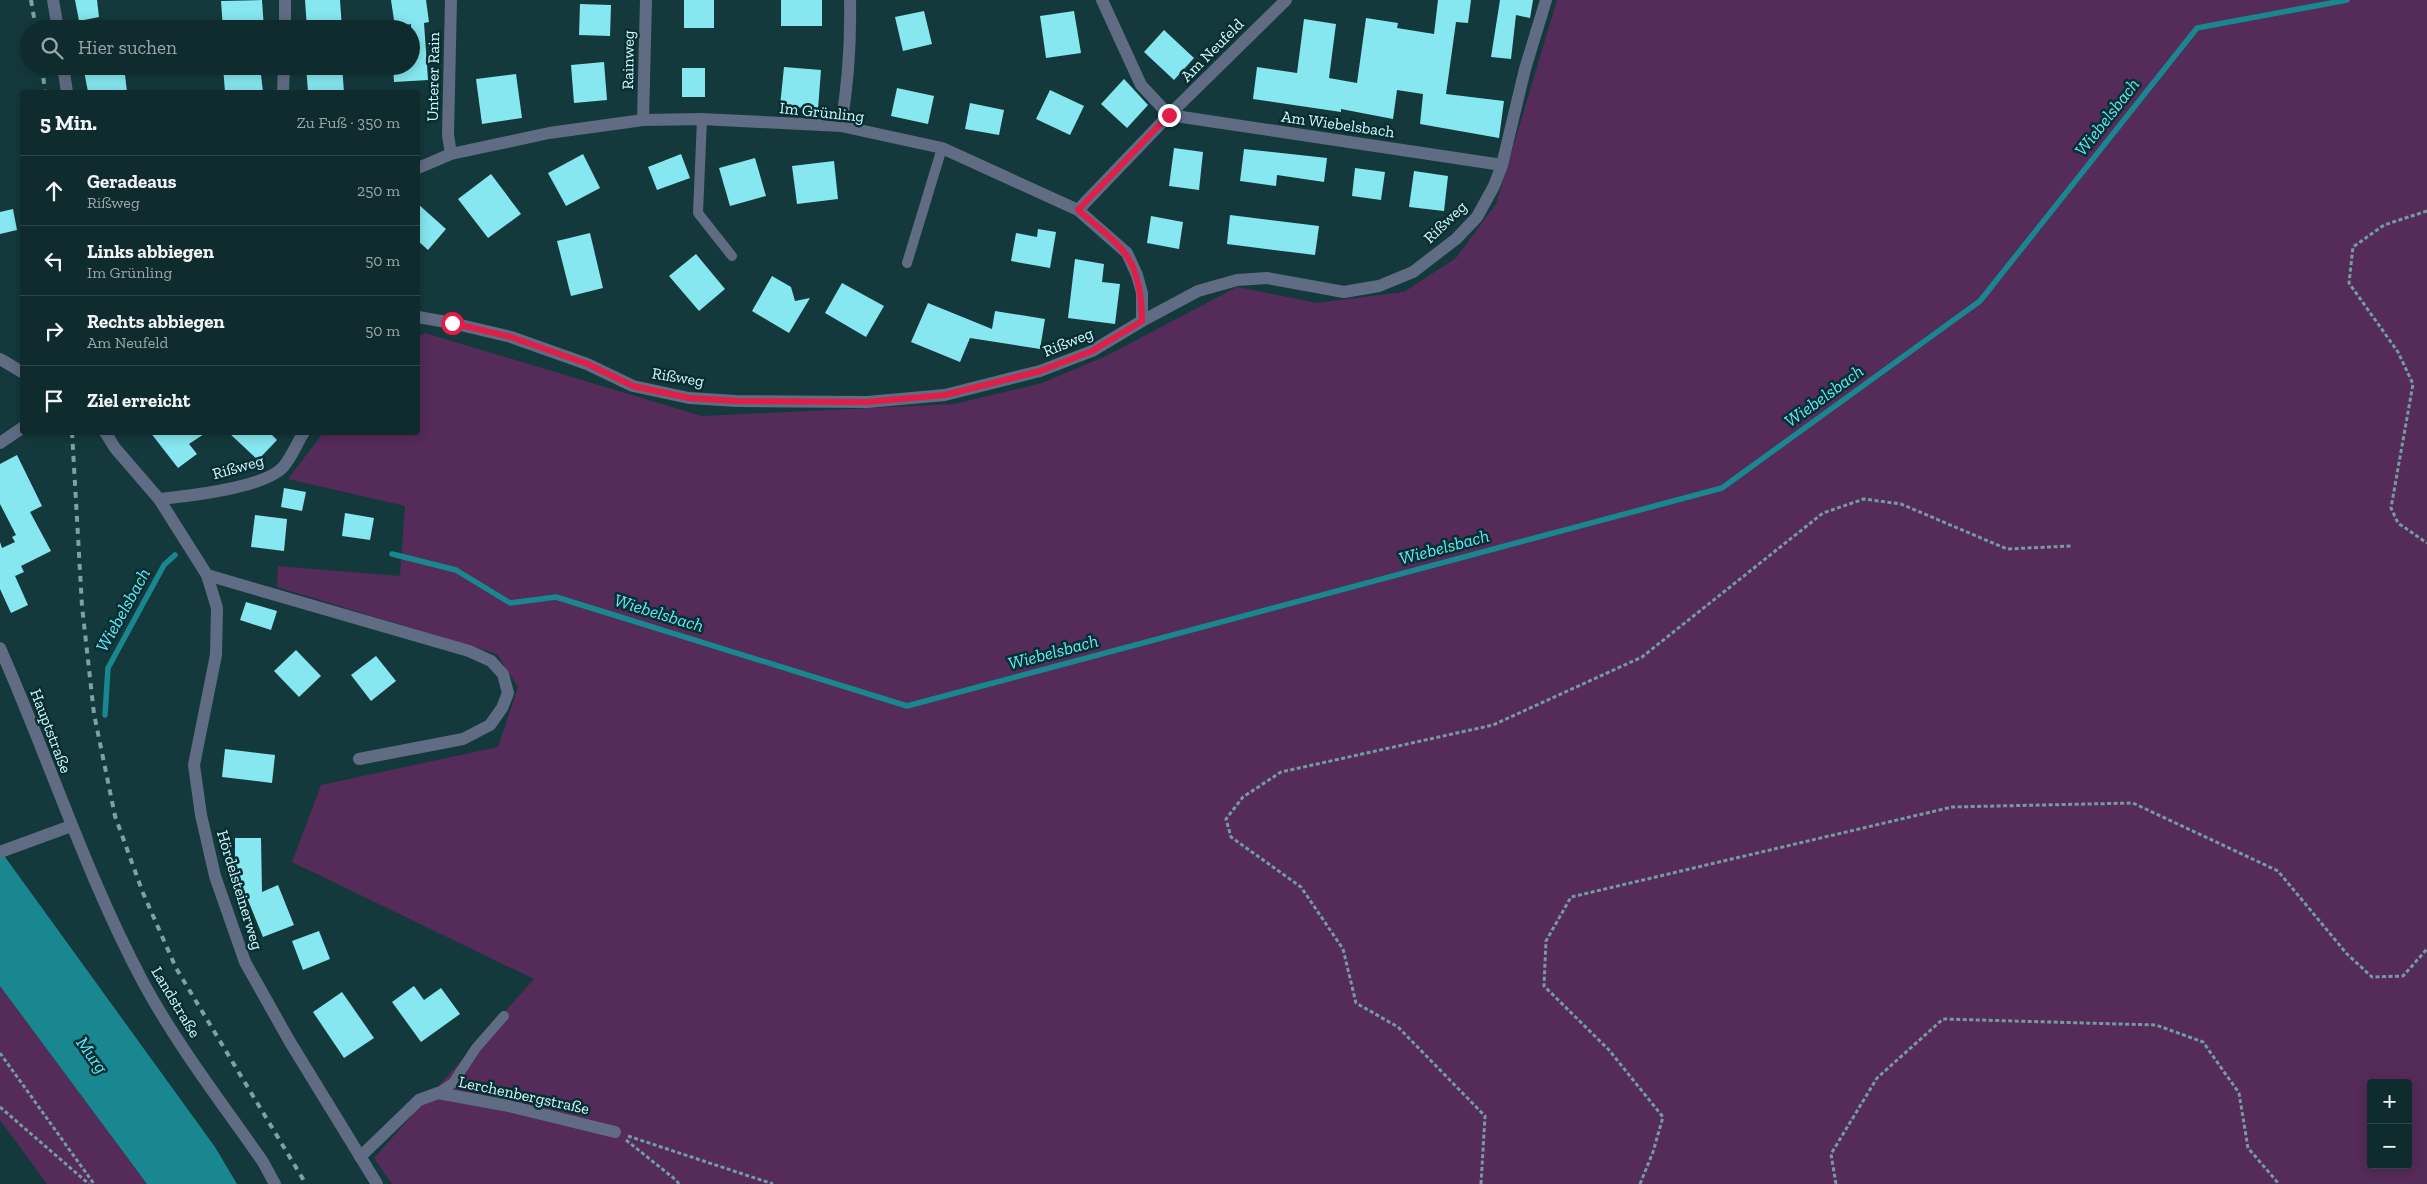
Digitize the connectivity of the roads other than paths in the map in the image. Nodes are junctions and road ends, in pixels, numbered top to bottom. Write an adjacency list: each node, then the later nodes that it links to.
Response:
1 (54, 0): 9 (street)
2 (285, 0): 10 (street)
3 (451, 0): 20 (street, Unterer Rain)
4 (646, 0): 17 (street, Rainweg)
5 (850, 0): 18 (street)
6 (1102, 0): 15 (street)
7 (1286, 0): 15 (street, Am Neufeld)
8 (1546, 0): 21 (street, Rißweg)
9 (57, 20)
10 (284, 20)
11 (64, 75): 13 (street)
12 (284, 75): 14 (street)
13 (67, 90)
14 (283, 90)
15 (1169, 115): 21 (street, Am Wiebelsbach); 23 (street, Am Neufeld)
16 (702, 119): 17 (street, Im Grünling); 18 (street, Im Grünling); 24 (lane)
17 (643, 120): 20 (street, Im Grünling)
18 (842, 126): 19 (street, Im Grünling)
19 (942, 148): 23 (street, Im Grünling); 25 (lane)
20 (451, 154): 22 (street, Im Grünling)
21 (1502, 165): 27 (street, Rißweg)
22 (420, 167)
23 (1078, 210): 27 (street, Im Grünling)
24 (732, 256)
25 (907, 263)
26 (420, 317): 27 (street, Rißweg)
27 (1142, 321)
28 (0, 359): 29 (street)
29 (20, 371)
30 (20, 429): 33 (street)
31 (107, 435): 34 (street, Hördelsteinerweg)
32 (302, 435): 34 (street, Rißweg)
33 (0, 443)
34 (159, 499): 35 (street, Hördelsteinerweg)
35 (207, 575): 37 (street); 43 (street, Hördelsteinerweg)
36 (0, 648): 38 (street, Hauptstraße)
37 (359, 759)
38 (71, 826): 39 (street); 44 (street, Landstraße)
39 (0, 852)
40 (504, 1016): 41 (lane)
41 (438, 1093): 42 (street, Lerchenbergstraße); 43 (street, Lerchenbergstraße)
42 (616, 1132)
43 (360, 1157): 45 (street)
44 (275, 1184)
45 (377, 1184)

